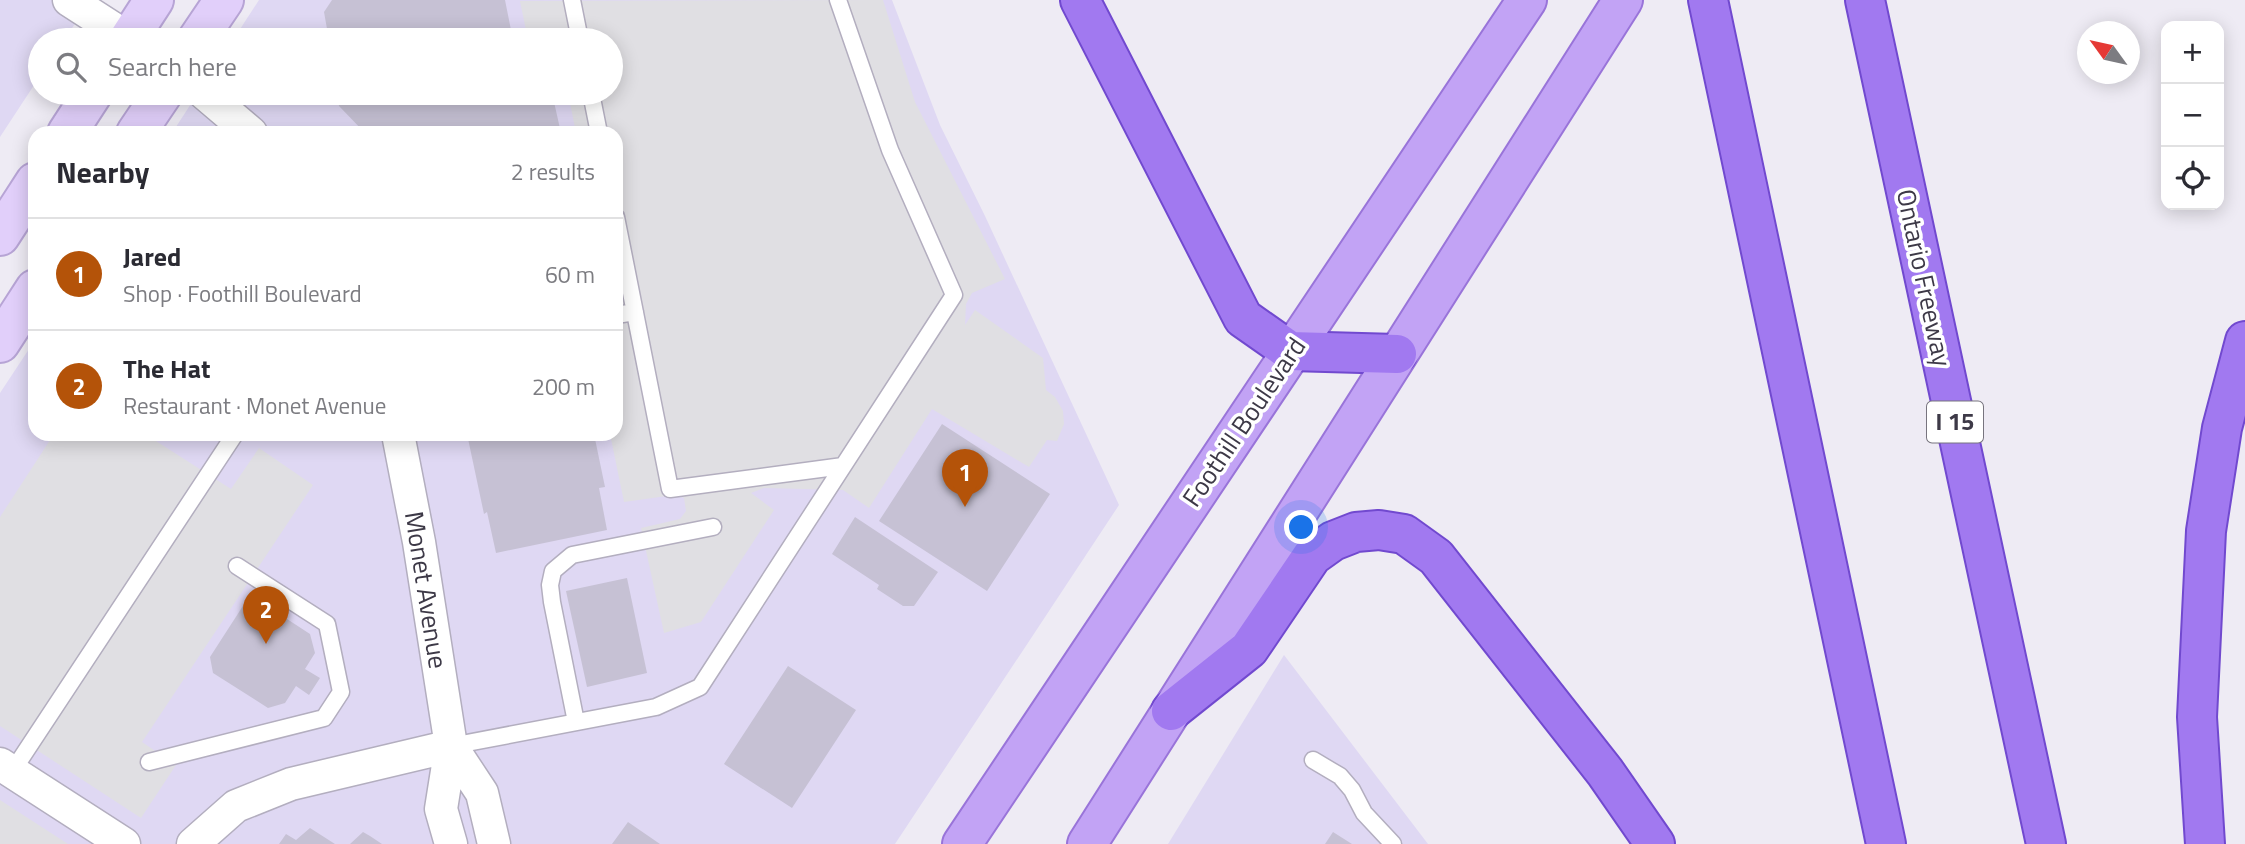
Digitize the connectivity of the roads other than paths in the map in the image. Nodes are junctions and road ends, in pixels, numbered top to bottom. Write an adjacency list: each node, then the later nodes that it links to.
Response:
1 (69, 0): 11 (street)
2 (154, 0): 12 (main road)
3 (224, 0): 13 (main road)
4 (572, 0): 14 (lane)
5 (838, 0): 35 (lane)
6 (1080, 0): 31 (highway)
7 (1527, 0): 31 (main road, Foothill Boulevard)
8 (1623, 0): 32 (main road)
9 (1865, 0): 53 (highway, Ontario Freeway / I 15)
10 (1708, 10): 52 (highway)
11 (111, 28)
12 (136, 28)
13 (205, 28)
14 (578, 28)
15 (85, 105): 19 (main road)
16 (155, 105): 20 (main road)
17 (218, 105): 21 (street)
18 (593, 105): 22 (lane)
19 (72, 126)
20 (141, 126)
21 (243, 126)
22 (598, 126)
23 (28, 193): 24 (main road)
24 (0, 236)
25 (623, 252): 27 (lane)
26 (28, 300): 30 (main road)
27 (635, 312): 28 (lane); 35 (lane)
28 (623, 314)
29 (2245, 341): 54 (highway)
30 (0, 343)
31 (1290, 351): 32 (highway); 48 (main road, Foothill Boulevard)
32 (1397, 354): 38 (main road)
33 (230, 441): 43 (lane)
34 (399, 441): 40 (street, Monet Avenue)
35 (843, 466): 39 (lane)
36 (713, 527): 39 (lane)
37 (237, 566): 42 (lane)
38 (1171, 711): 49 (main road); 51 (highway)
39 (576, 722): 40 (lane)
40 (451, 746): 45 (street); 46 (street, Monet Avenue); 47 (street, Monet Avenue)
41 (1313, 760): 50 (lane)
42 (149, 761)
43 (6, 768): 44 (street)
44 (124, 844)
45 (193, 844)
46 (451, 844)
47 (494, 844)
48 (962, 844)
49 (1087, 844)
50 (1393, 844)
51 (1655, 844)
52 (1886, 844)
53 (2046, 844)
54 (2205, 844)

